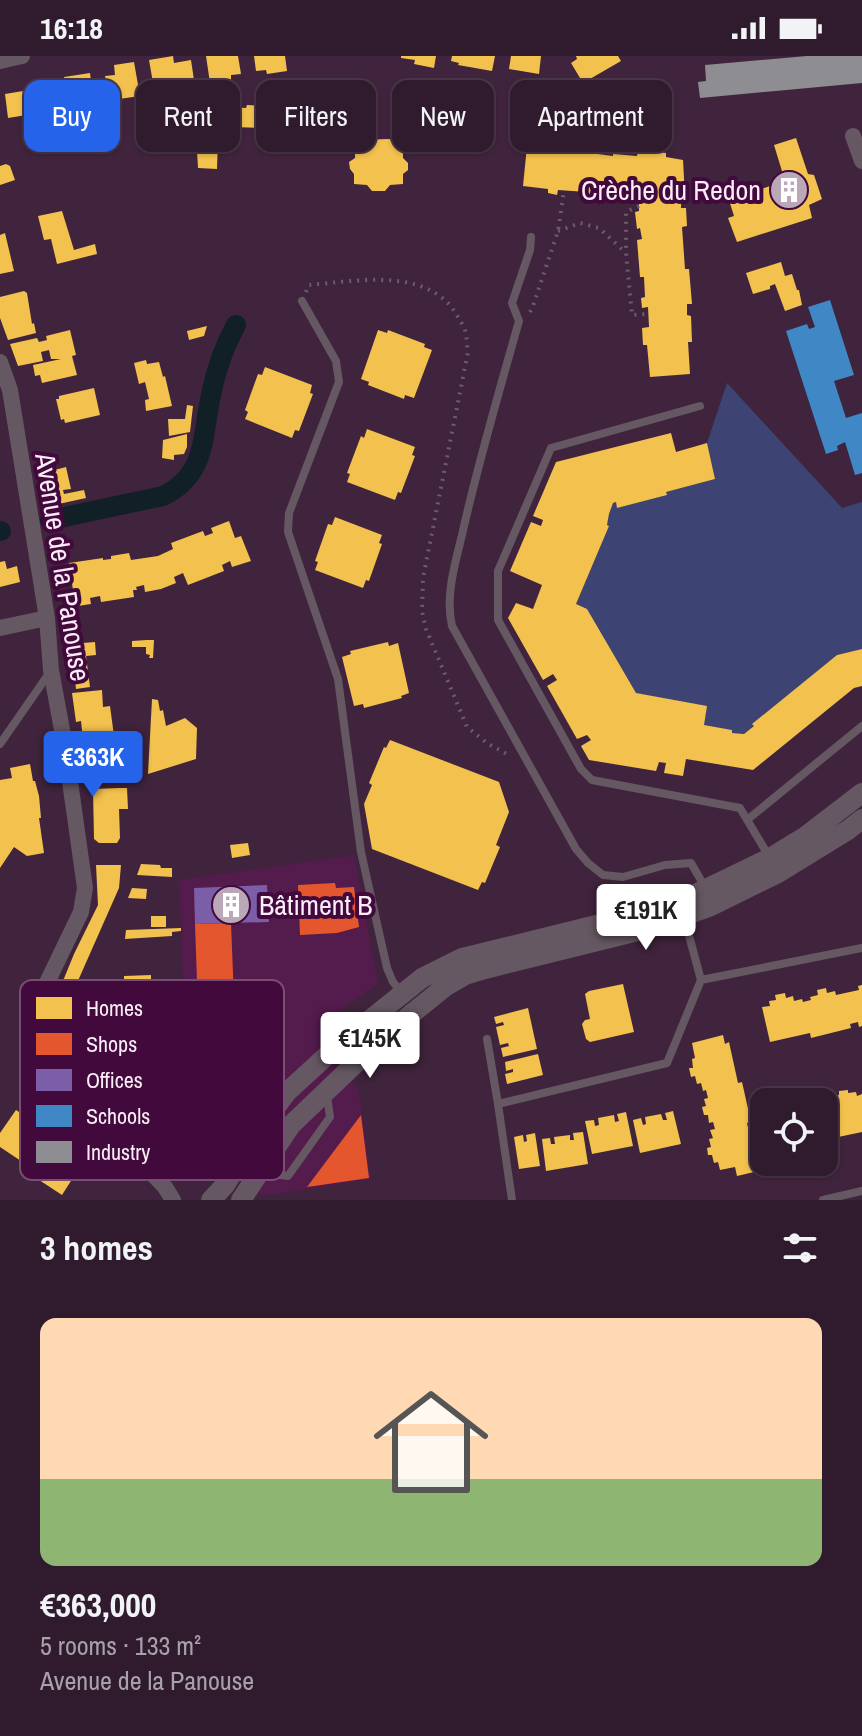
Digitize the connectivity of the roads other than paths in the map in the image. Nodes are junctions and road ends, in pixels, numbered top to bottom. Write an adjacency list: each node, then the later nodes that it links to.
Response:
1 (22, 56): 2 (street)
2 (0, 61)
3 (853, 136): 4 (street)
4 (862, 161)
5 (531, 237): 18 (lane)
6 (302, 301): 23 (lane)
7 (0, 362): 9 (street, Avenue de la Panouse)
8 (700, 406): 16 (lane)
9 (47, 618): 10 (street); 11 (street, Avenue de la Panouse)
10 (0, 628)
11 (51, 670): 13 (lane); 21 (street, Avenue de la Panouse)
12 (862, 726): 16 (lane)
13 (0, 744)
14 (862, 793): 17 (street)
15 (862, 819): 17 (street)
16 (747, 820): 17 (lane)
17 (774, 865): 18 (street)
18 (710, 897): 19 (street)
19 (681, 909): 22 (lane); 23 (street); 24 (street)
20 (862, 948): 22 (lane)
21 (48, 980)
22 (701, 980): 29 (lane)
23 (402, 993): 24 (street); 26 (street)
24 (396, 1026): 27 (street)
25 (487, 1039): 29 (lane)
26 (312, 1069): 28 (street); 30 (street)
27 (326, 1092): 30 (street); 32 (lane)
28 (284, 1096)
29 (498, 1104): 40 (lane)
30 (291, 1125): 31 (street)
31 (284, 1135)
32 (284, 1175)
33 (158, 1180): 37 (street, Avenue de la Panouse)
34 (228, 1180): 38 (street)
35 (254, 1180): 39 (street)
36 (862, 1191): 41 (lane)
37 (173, 1200)
38 (211, 1200)
39 (241, 1200)
40 (512, 1200)
41 (823, 1200)

